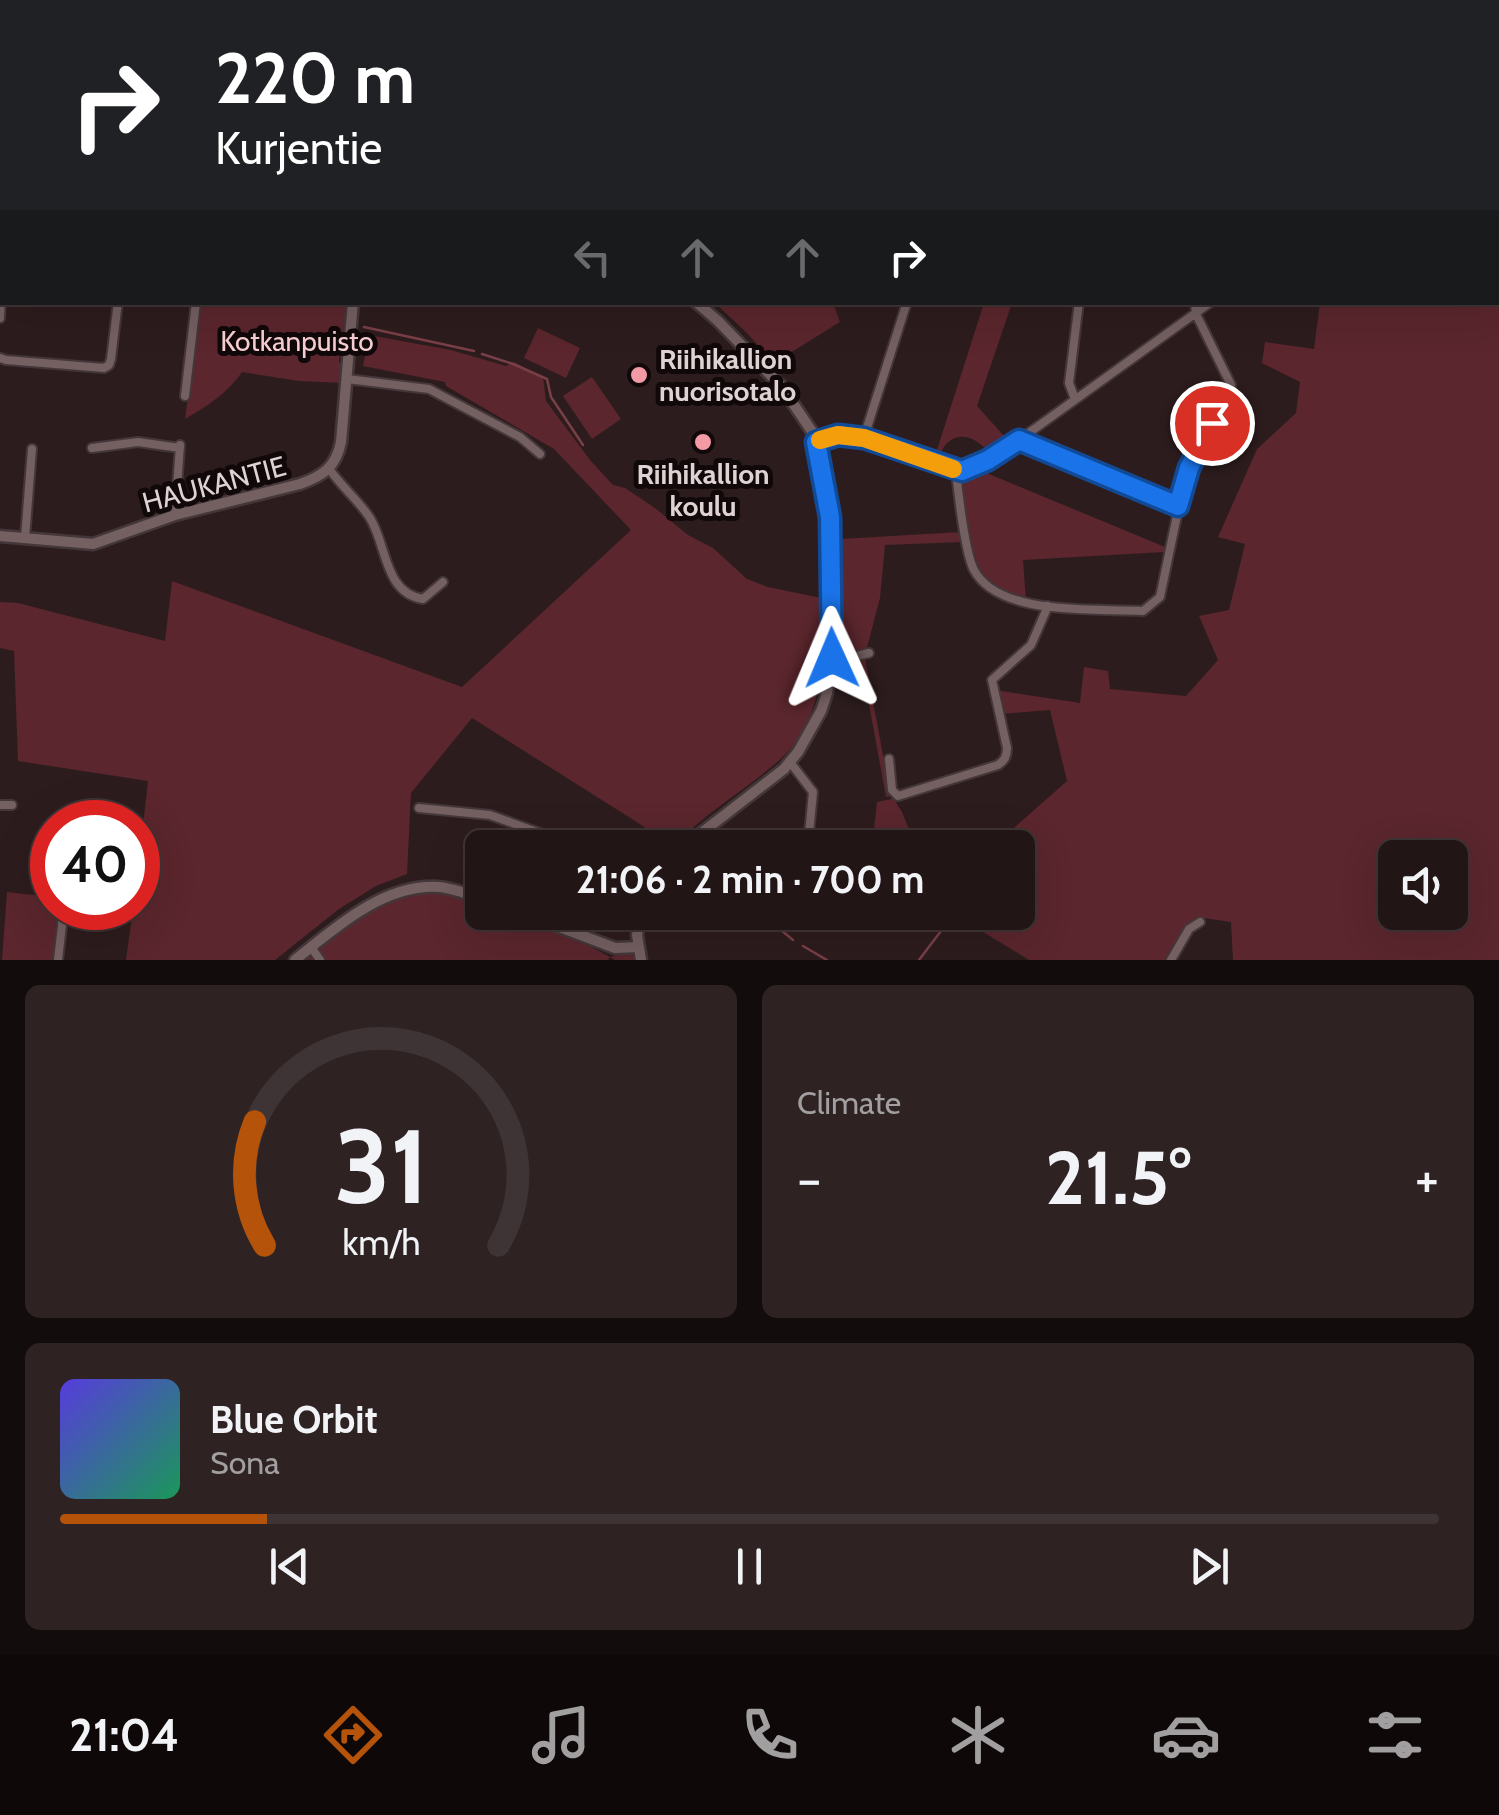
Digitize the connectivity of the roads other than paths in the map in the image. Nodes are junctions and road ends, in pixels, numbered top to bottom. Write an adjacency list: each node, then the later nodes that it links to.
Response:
1 (118, 305): 10 (street)
2 (196, 305): 12 (street)
3 (353, 305): 11 (street)
4 (699, 305): 16 (street)
5 (906, 305): 14 (street)
6 (1079, 305): 13 (street)
7 (1195, 305): 9 (street)
8 (1207, 305): 9 (street)
9 (1196, 314): 13 (street); 22 (street)
10 (0, 358)
11 (347, 378): 19 (street); 20 (street)
12 (185, 396)
13 (1074, 399): 15 (street)
14 (864, 438): 16 (street); 21 (street)
15 (1019, 440): 21 (street); 22 (street)
16 (816, 442): 29 (street)
17 (92, 448): 23 (street)
18 (32, 449): 25 (street)
19 (540, 454)
20 (330, 470): 23 (street, HAUKANTIE); 26 (street)
21 (956, 470): 27 (street)
22 (1178, 506): 27 (street)
23 (175, 515): 25 (street, HAUKANTIE)
24 (0, 536): 25 (street, HAUKANTIE)
25 (25, 538)
26 (443, 582)
27 (1048, 606): 30 (street)
28 (869, 653): 29 (street)
29 (832, 658): 31 (street)
30 (889, 760)
31 (790, 762): 36 (street); 37 (street)
32 (0, 805): 33 (street)
33 (12, 805)
34 (420, 808): 35 (street)
35 (531, 830)
36 (706, 830)
37 (809, 830)
38 (465, 893): 44 (street)
39 (1200, 922): 50 (street)
40 (61, 930): 46 (street)
41 (564, 930): 45 (street)
42 (639, 930): 43 (street)
43 (638, 947): 45 (street); 49 (street)
44 (311, 948): 47 (street); 48 (street)
45 (618, 953)
46 (58, 960)
47 (295, 960)
48 (320, 960)
49 (641, 960)
50 (1171, 960)

